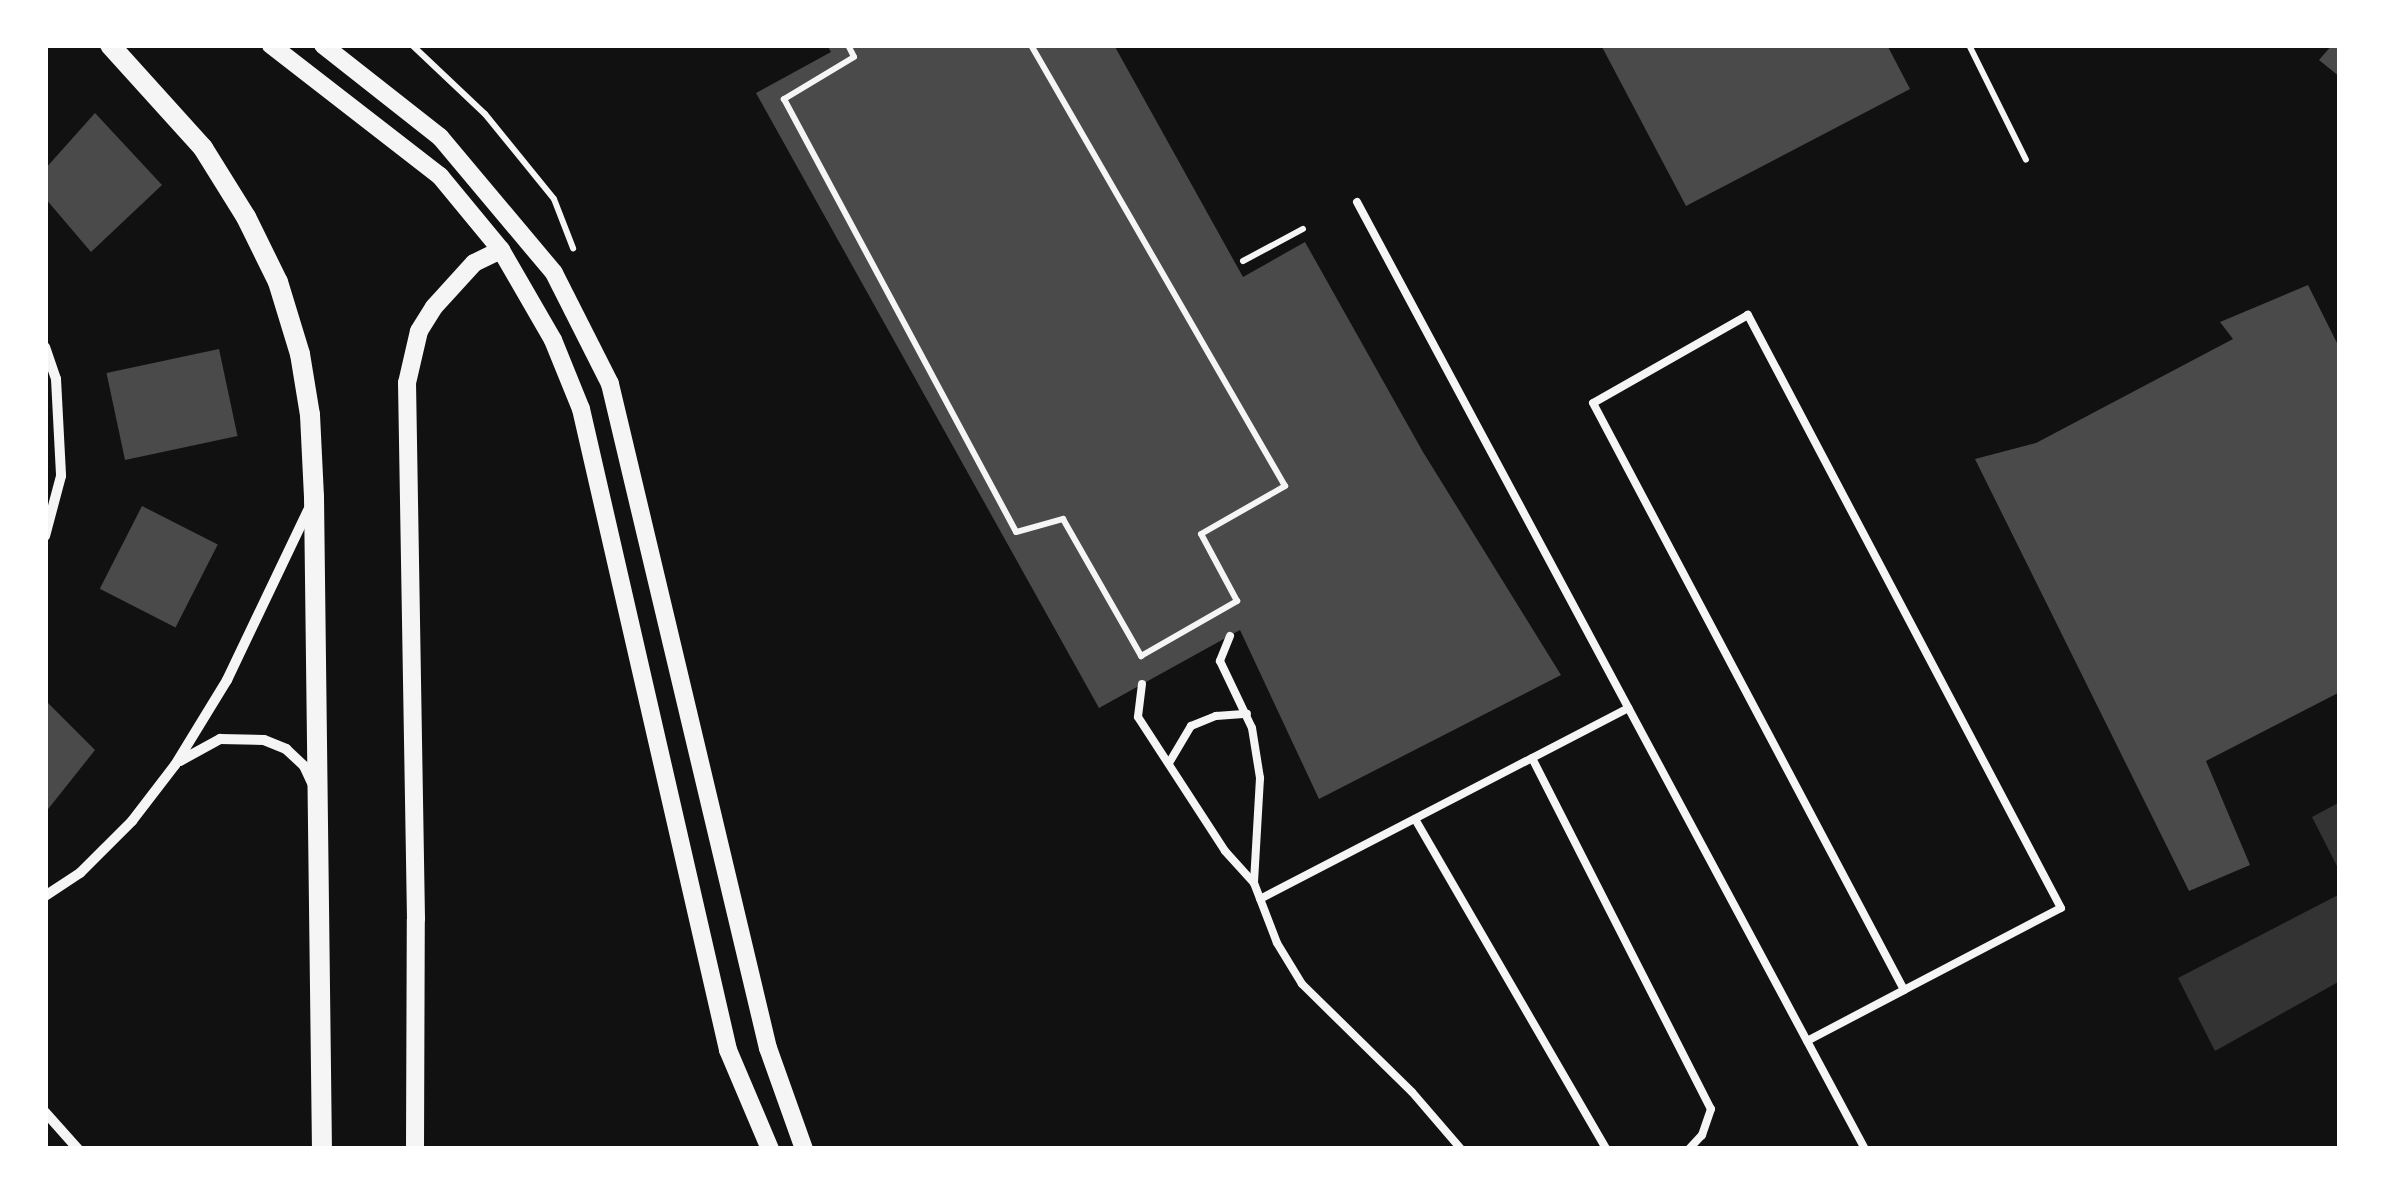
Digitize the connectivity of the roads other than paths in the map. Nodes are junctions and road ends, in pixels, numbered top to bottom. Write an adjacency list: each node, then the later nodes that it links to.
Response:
1 (110, 45): 7 (main road)
2 (271, 45): 5 (street)
3 (323, 45): 28 (street)
4 (1357, 202): 11 (lane)
5 (500, 250): 26 (street); 27 (street)
6 (45, 347): 8 (street)
7 (314, 497): 15 (street); 16 (main road)
8 (45, 536)
9 (1230, 636): 12 (lane)
10 (1142, 684): 14 (lane)
11 (1628, 708): 13 (lane); 22 (lane)
12 (1246, 714): 14 (lane); 18 (lane)
13 (1532, 758): 17 (lane); 31 (lane)
14 (1169, 763): 18 (lane)
15 (175, 765): 16 (street); 19 (street)
16 (318, 797): 25 (main road)
17 (1414, 819): 20 (lane); 30 (lane)
18 (1254, 883): 20 (lane)
19 (45, 896)
20 (1260, 898): 29 (lane)
21 (1904, 990): 21 (lane); 22 (lane)
22 (1807, 1041): 32 (lane)
23 (45, 1112): 24 (street)
24 (78, 1149)
25 (322, 1149)
26 (414, 1149)
27 (770, 1149)
28 (804, 1149)
29 (1461, 1149)
30 (1606, 1149)
31 (1689, 1149)
32 (1865, 1149)

